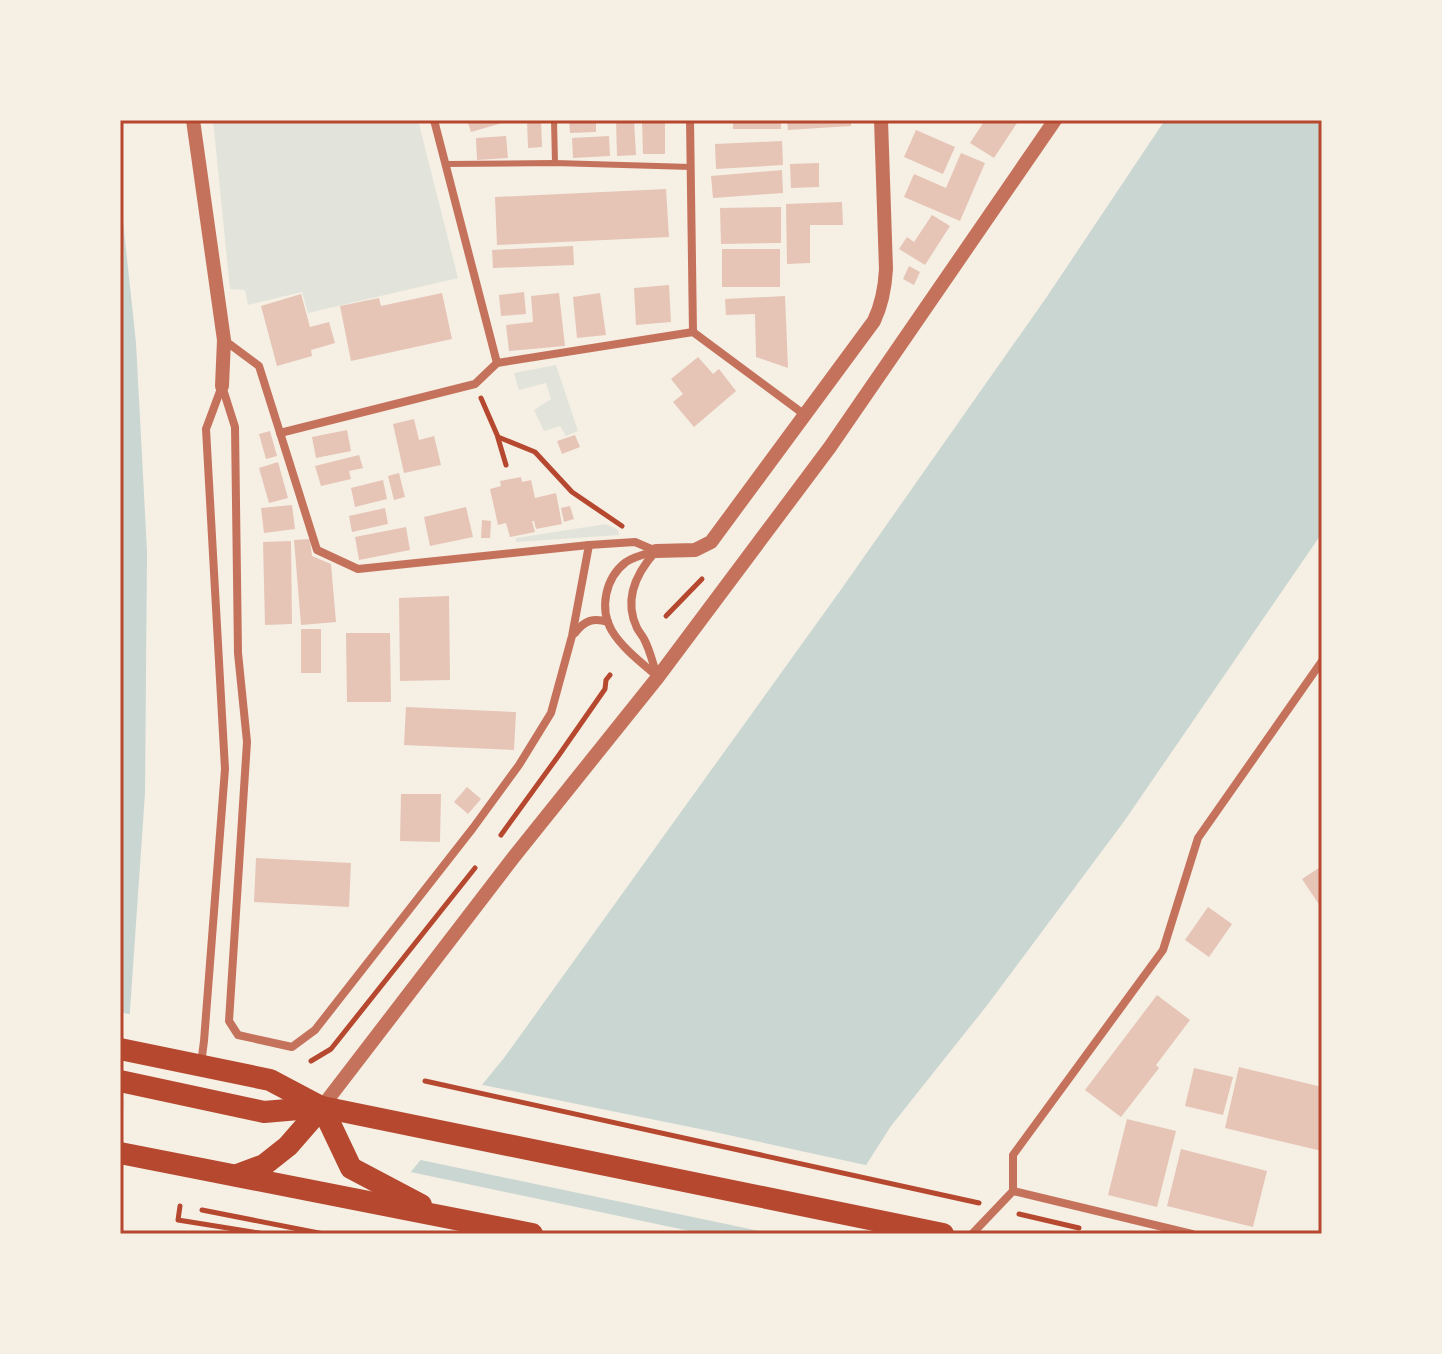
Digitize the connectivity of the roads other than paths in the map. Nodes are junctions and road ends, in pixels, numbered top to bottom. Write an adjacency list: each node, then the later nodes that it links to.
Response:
1 (193, 120): 11 (street)
2 (434, 120): 8 (street)
3 (554, 120): 7 (lane)
4 (690, 120): 9 (street)
5 (881, 120): 14 (street)
6 (1055, 120): 21 (street)
7 (555, 163): 8 (lane); 9 (lane)
8 (445, 164): 12 (street)
9 (691, 167): 10 (street)
10 (693, 332): 12 (street); 14 (street)
11 (224, 340): 13 (street); 15 (street)
12 (497, 363): 15 (street)
13 (222, 386): 19 (street); 23 (street)
14 (805, 415): 17 (street)
15 (280, 433): 16 (street)
16 (589, 545): 17 (street); 19 (street)
17 (656, 551): 18 (street); 21 (street)
18 (608, 622): 19 (street); 21 (street)
19 (572, 636)
20 (1322, 661): 28 (street)
21 (658, 677): 25 (street)
22 (120, 1049): 23 (highway)
23 (201, 1065): 25 (highway)
24 (120, 1081): 25 (highway)
25 (322, 1107): 27 (highway); 29 (highway); 31 (highway)
26 (120, 1153): 27 (highway)
27 (236, 1176): 29 (highway)
28 (1013, 1191): 32 (street); 33 (street)
29 (443, 1217): 30 (highway)
30 (532, 1234)
31 (943, 1234)
32 (972, 1234)
33 (1192, 1234)

